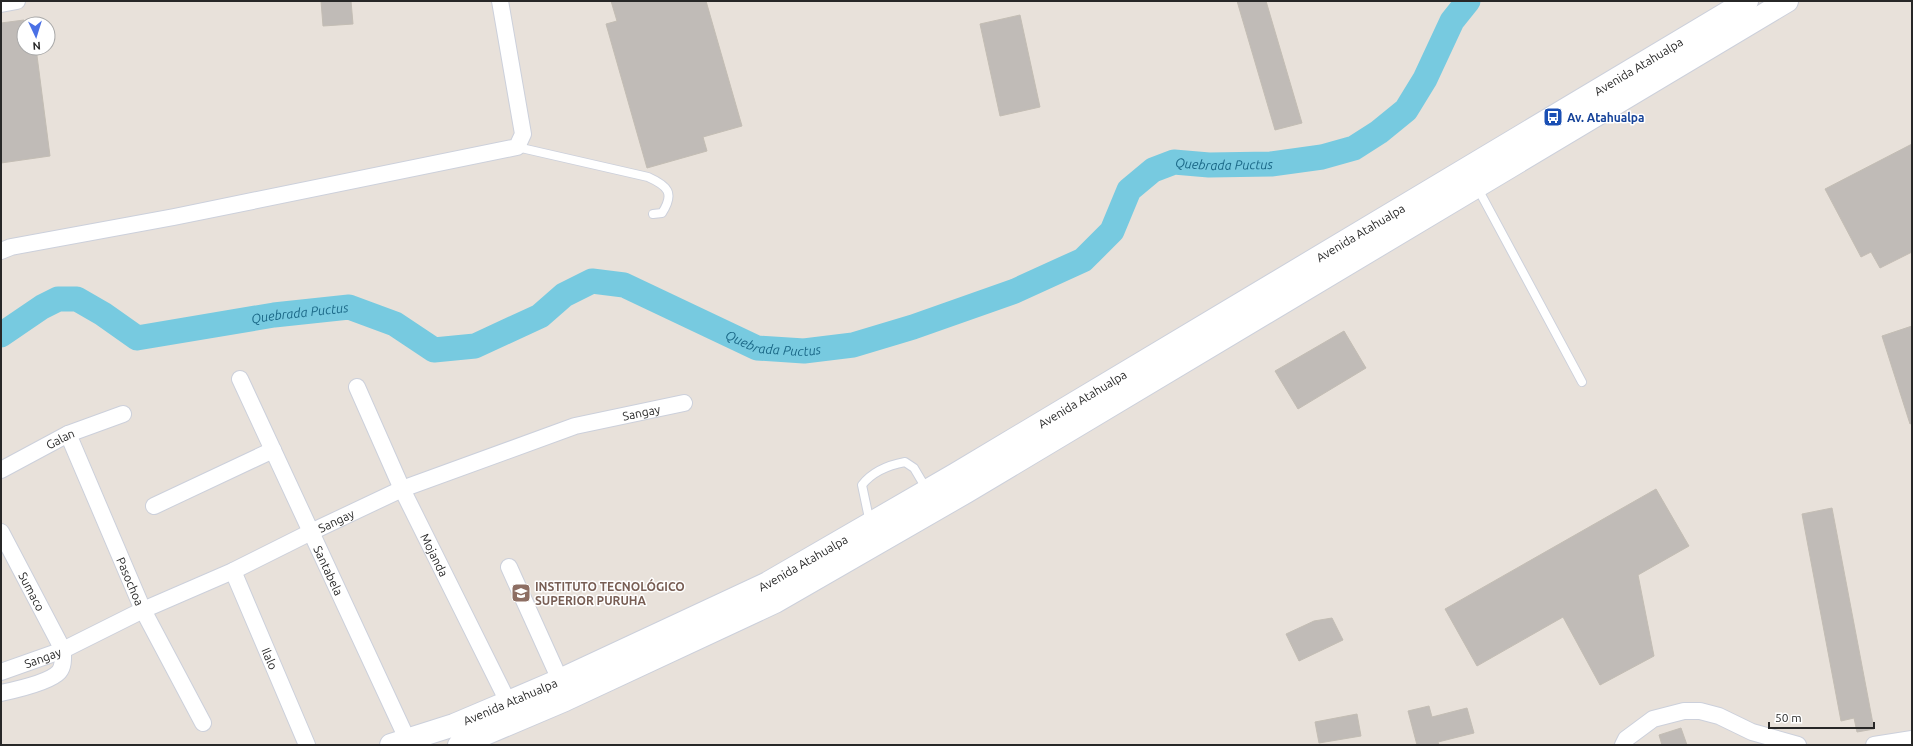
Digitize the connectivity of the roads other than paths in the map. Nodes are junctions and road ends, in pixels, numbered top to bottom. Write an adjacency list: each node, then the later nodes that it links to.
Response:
1 (17, 1): 5 (street)
2 (500, 1): 7 (street)
3 (1747, 1): 6 (main road, Avenida Atahualpa)
4 (1787, 1): 6 (main road, Avenida Atahualpa)
5 (1, 4)
6 (1550, 131): 8 (main road, Avenida Atahualpa); 11 (main road, Avenida Atahualpa)
7 (517, 147): 9 (lane); 10 (street)
8 (1477, 186): 11 (main road, Avenida Atahualpa); 13 (lane)
9 (653, 214)
10 (1, 251)
11 (1223, 326): 21 (main road, Avenida Atahualpa)
12 (240, 379): 18 (street, Santabela)
13 (1582, 382)
14 (357, 387): 20 (street, Mojanda)
15 (684, 403): 20 (street, Sangay)
16 (123, 414): 17 (street, Galan)
17 (68, 434): 19 (street, Galan); 28 (street, Pasochoa)
18 (273, 450): 22 (street); 24 (street, Santabela)
19 (1, 470)
20 (402, 489): 24 (street, Sangay); 34 (street, Mojanda)
21 (932, 500): 25 (main road, Avenida Atahualpa); 25 (lane)
22 (154, 506)
23 (1, 532): 30 (street, Sumaco)
24 (311, 532): 27 (street, Sangay); 38 (street, Santabela)
25 (866, 534): 29 (main road, Avenida Atahualpa)
26 (509, 566): 32 (street)
27 (233, 571): 28 (street, Sangay); 39 (street, Ilalo)
28 (143, 610): 30 (street, Sangay); 35 (street, Pasochoa)
29 (696, 628): 32 (main road, Avenida Atahualpa); 34 (main road, Avenida Atahualpa)
30 (63, 650): 31 (street, Sangay); 33 (street)
31 (1, 672)
32 (560, 680): 34 (main road, Avenida Atahualpa)
33 (1, 693)
34 (512, 710): 38 (main road, Avenida Atahualpa); 40 (main road, Avenida Atahualpa)
35 (203, 723)
36 (1751, 739): 41 (street); 42 (street)
37 (1912, 739): 43 (street)
38 (400, 743)
39 (307, 745)
40 (459, 745)
41 (1623, 745)
42 (1798, 745)
43 (1874, 745)

